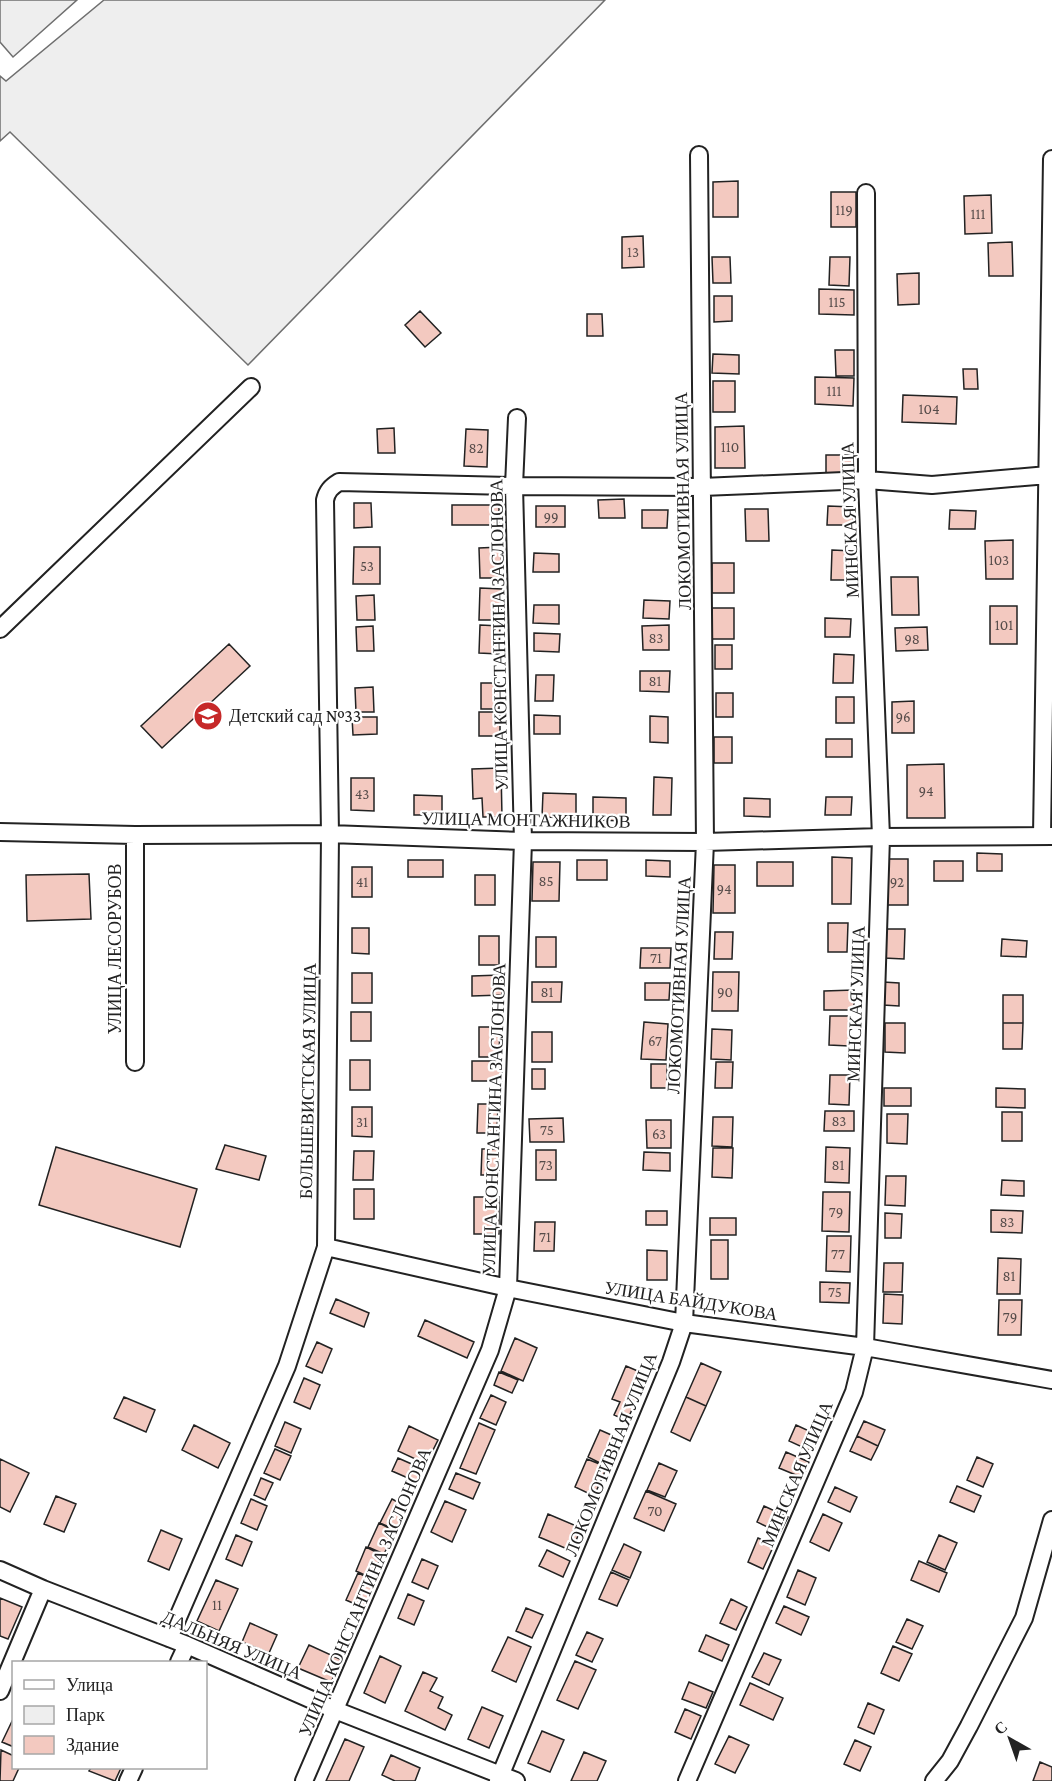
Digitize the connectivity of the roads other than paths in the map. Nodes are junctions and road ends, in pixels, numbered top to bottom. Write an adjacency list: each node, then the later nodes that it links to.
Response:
1 (699, 155): 9 (street, ЛОКОМОТИВНАЯ УЛИЦА)
2 (1052, 159): 6 (street)
3 (866, 193): 7 (street, МИНСКАЯ УЛИЦА)
4 (251, 387): 10 (street)
5 (517, 418): 8 (street, УЛИЦА КОНСТАНТИНА ЗАСЛОНОВА)
6 (1047, 475): 7 (street); 14 (street)
7 (867, 480): 9 (street); 15 (street, МИНСКАЯ УЛИЦА)
8 (514, 486): 9 (street); 12 (street, БОЛЬШЕВИСТСКАЯ УЛИЦА); 16 (street, УЛИЦА КОНСТАНТИНА ЗАСЛОНОВА)
9 (702, 487): 17 (street, ЛОКОМОТИВНАЯ УЛИЦА)
10 (0, 629)
11 (0, 832): 13 (street, УЛИЦА МОНТАЖНИКОВ)
12 (330, 834): 13 (street, УЛИЦА МОНТАЖНИКОВ); 16 (street, УЛИЦА МОНТАЖНИКОВ); 19 (street, БОЛЬШЕВИСТСКАЯ УЛИЦА)
13 (135, 836): 18 (street, УЛИЦА ЛЕСОРУБОВ)
14 (1047, 836): 15 (street, УЛИЦА МОНТАЖНИКОВ)
15 (881, 837): 17 (street, УЛИЦА МОНТАЖНИКОВ); 22 (street, МИНСКАЯ УЛИЦА)
16 (523, 841): 17 (street, УЛИЦА МОНТАЖНИКОВ); 20 (street, УЛИЦА КОНСТАНТИНА ЗАСЛОНОВА)
17 (705, 842): 21 (street, ЛОКОМОТИВНАЯ УЛИЦА)
18 (135, 1062)
19 (326, 1247): 20 (street, УЛИЦА БАЙДУКОВА); 27 (street, БОЛЬШЕВИСТСКАЯ УЛИЦА)
20 (508, 1288): 21 (street, УЛИЦА БАЙДУКОВА); 33 (street, УЛИЦА КОНСТАНТИНА ЗАСЛОНОВА)
21 (684, 1323): 22 (street, УЛИЦА БАЙДУКОВА); 34 (street, ЛОКОМОТИВНАЯ УЛИЦА)
22 (865, 1347): 23 (street, УЛИЦА БАЙДУКОВА); 36 (street, МИНСКАЯ УЛИЦА)
23 (1052, 1380)
24 (1052, 1520): 37 (street)
25 (0, 1570): 26 (street, ДАЛЬНЯЯ УЛИЦА)
26 (43, 1589): 27 (street, ДАЛЬНЯЯ УЛИЦА); 29 (street)
27 (169, 1638): 28 (street, ДАЛЬНЯЯ УЛИЦА)
28 (187, 1645): 30 (street); 33 (street, ДАЛЬНЯЯ УЛИЦА)
29 (13, 1661)
30 (179, 1661)
31 (12, 1663): 32 (street)
32 (0, 1691)
33 (335, 1710): 34 (street, ДАЛЬНЯЯ УЛИЦА); 35 (street, УЛИЦА КОНСТАНТИНА ЗАСЛОНОВА)
34 (505, 1779)
35 (304, 1781)
36 (687, 1781)
37 (934, 1781)

